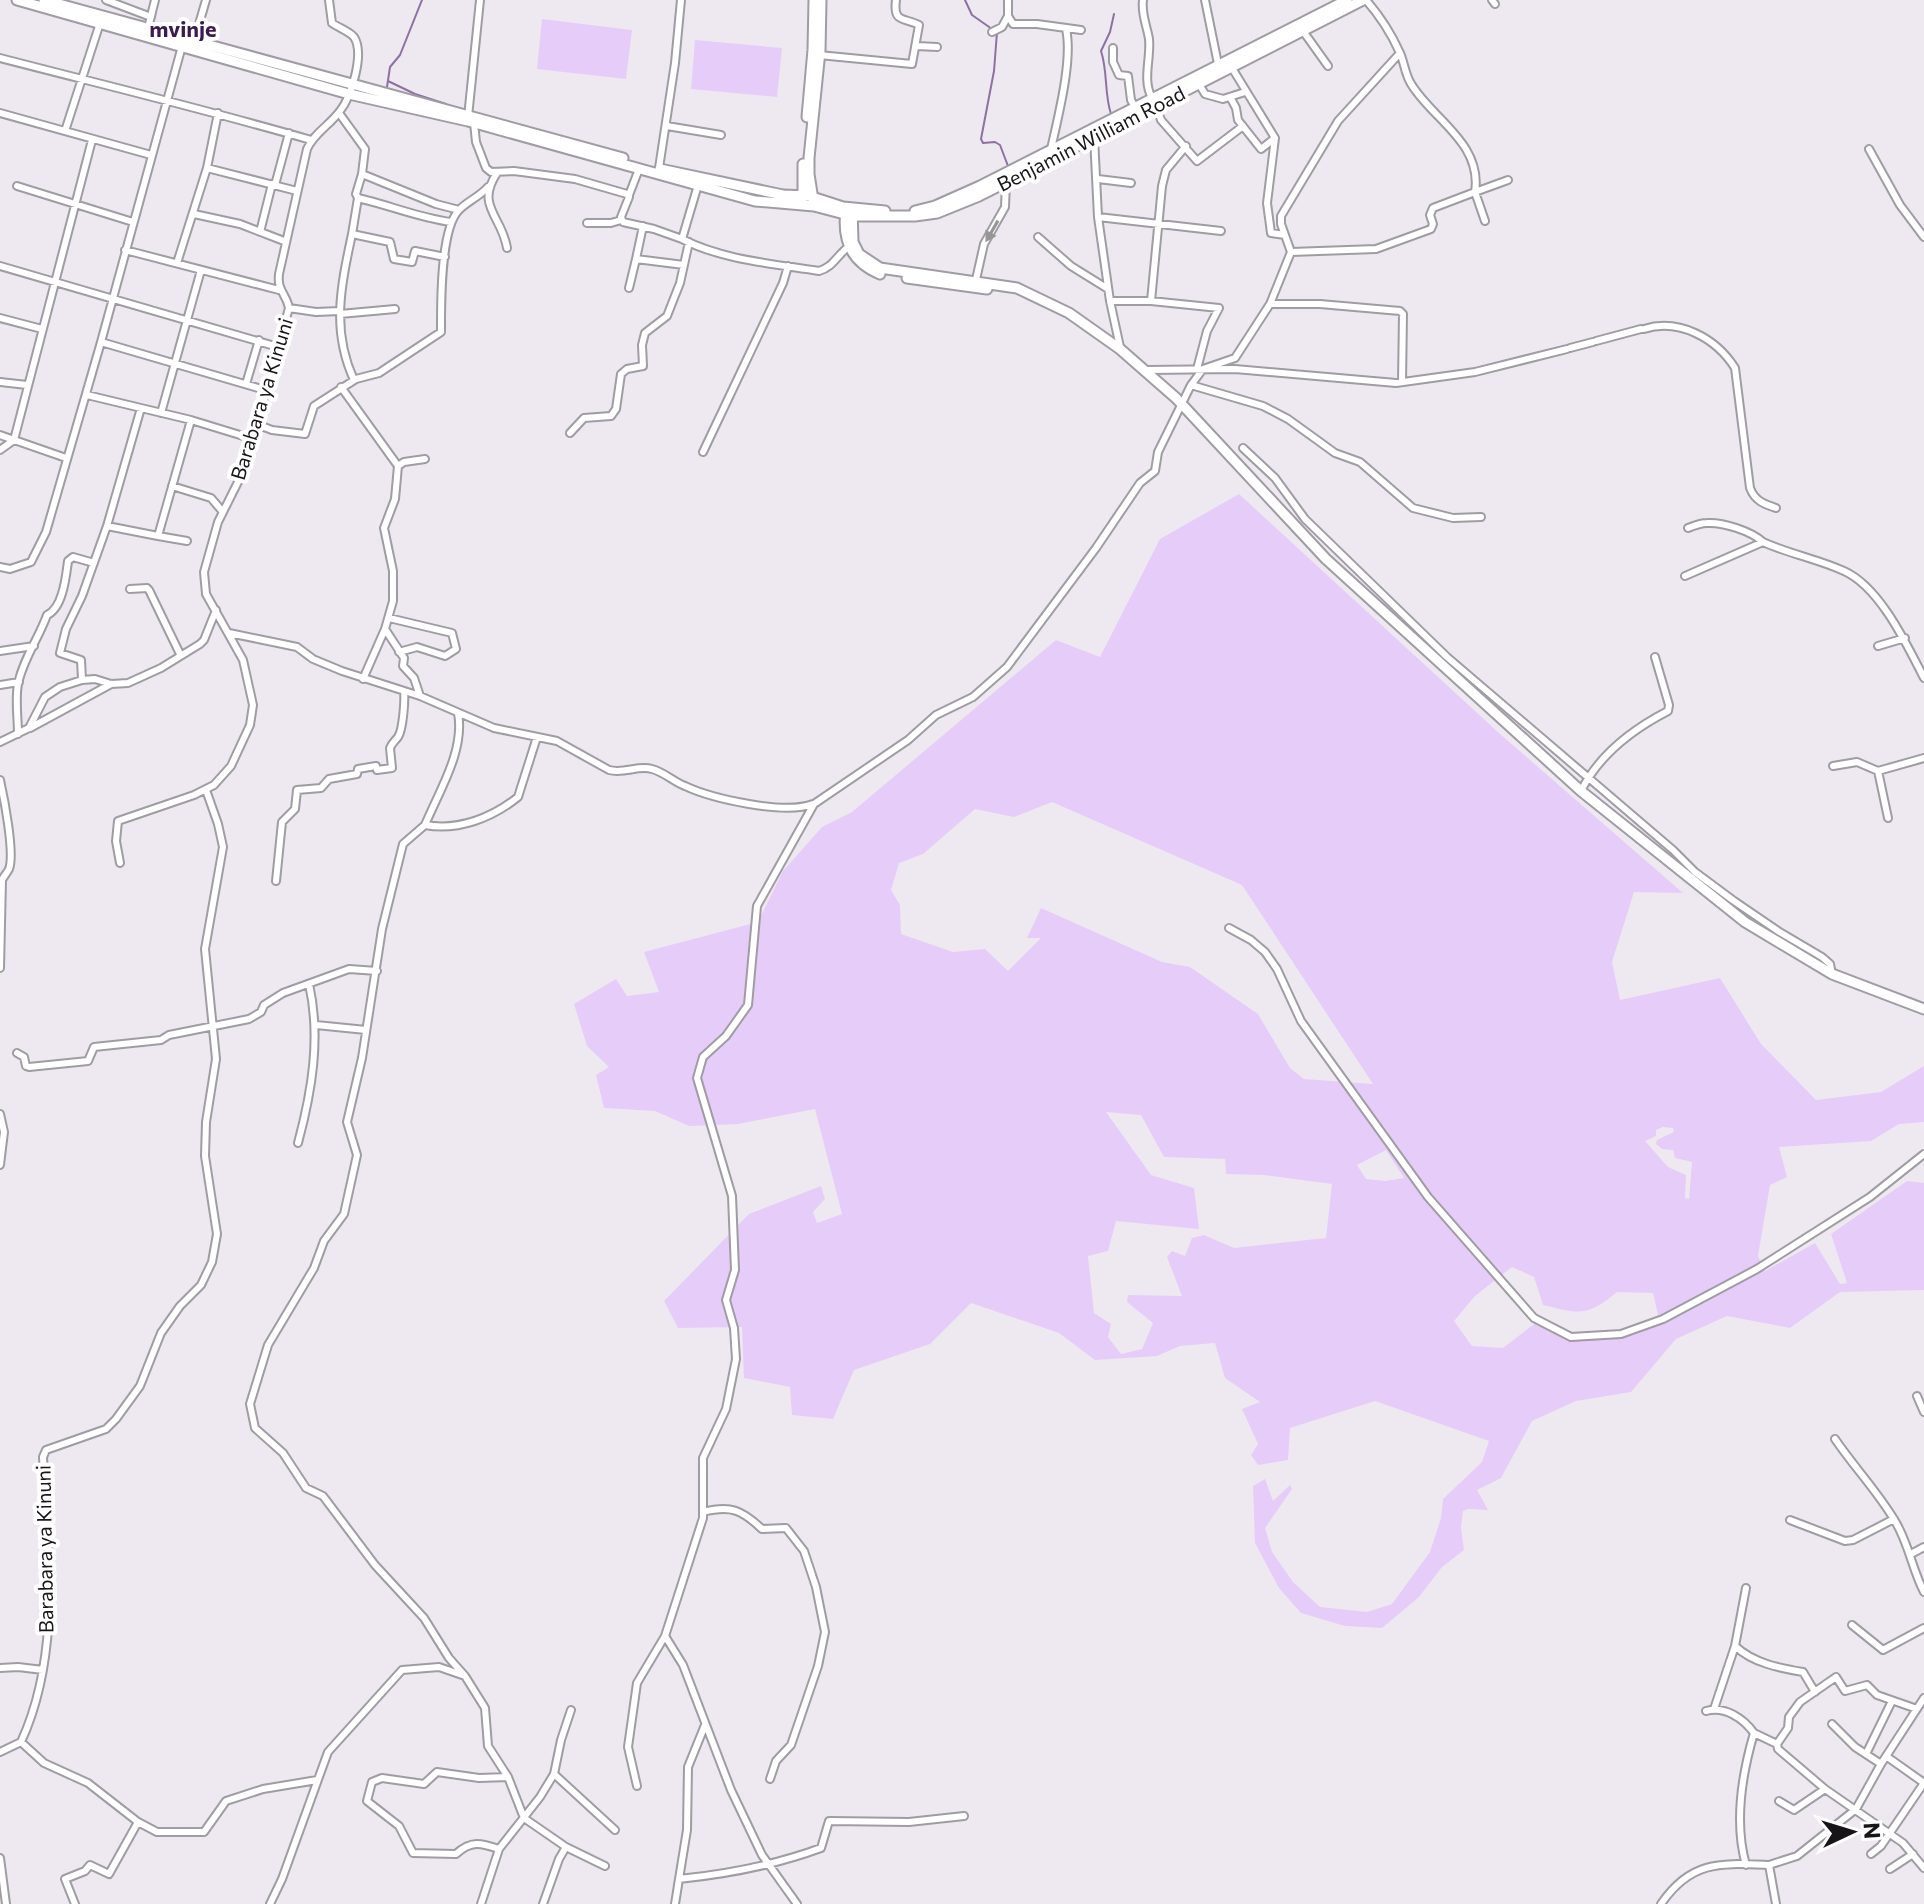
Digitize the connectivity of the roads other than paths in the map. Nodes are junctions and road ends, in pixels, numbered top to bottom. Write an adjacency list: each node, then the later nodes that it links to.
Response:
1 (17, 0): 19 (main road)
2 (44, 0): 20 (main road)
3 (106, 0): 18 (street)
4 (155, 0): 18 (street)
5 (206, 0): 25 (street)
6 (329, 0): 39 (street)
7 (480, 0): 48 (street)
8 (681, 0): 49 (street)
9 (814, 0): 79 (main road)
10 (821, 0): 32 (main road)
11 (896, 0): 26 (street)
12 (1008, 0): 17 (street)
13 (1143, 0): 42 (street)
14 (1205, 0): 34 (street)
15 (1347, 0): 34 (main road, Benjamin William Road)
16 (1365, 0): 24 (main road, Benjamin William Road); 31 (street)
17 (1008, 16): 21 (street); 23 (street)
18 (151, 17): 20 (street)
19 (100, 23): 25 (main road); 37 (street)
20 (148, 28): 25 (main road)
21 (1066, 29): 22 (street); 30 (street)
22 (1081, 30)
23 (995, 31)
24 (1303, 31): 35 (street); 36 (main road, Benjamin William Road)
25 (187, 42): 39 (main road); 43 (street)
26 (917, 46): 27 (street); 32 (street)
27 (937, 47)
28 (1113, 48): 44 (street)
29 (1078, 51): 30 (street)
30 (1068, 52): 59 (street)
31 (1400, 53): 76 (street); 95 (street)
32 (819, 55): 79 (main road)
33 (0, 58): 37 (street)
34 (1218, 64): 42 (main road, Benjamin William Road)
35 (1328, 66)
36 (1232, 68): 38 (main road, Benjamin William Road); 40 (street)
37 (82, 79): 43 (street); 51 (street)
38 (1199, 84): 41 (street); 42 (main road, Benjamin William Road)
39 (351, 90): 47 (street); 48 (main road)
40 (1245, 92): 41 (street); 55 (street)
41 (1230, 97): 50 (street)
42 (1154, 102): 44 (main road, Benjamin William Road); 54 (main road, Benjamin William Road); 58 (street)
43 (167, 103): 46 (street); 61 (street)
44 (1135, 107): 59 (main road, Benjamin William Road)
45 (0, 113): 51 (street)
46 (218, 113): 52 (street); 62 (street)
47 (339, 113): 57 (street); 66 (street)
48 (470, 119): 63 (main road); 64 (main road); 65 (street)
49 (667, 126): 53 (street); 63 (street)
50 (1243, 126): 55 (street); 58 (street)
51 (65, 131): 56 (street)
52 (289, 133): 57 (street); 71 (street)
53 (721, 135)
54 (1094, 137): 67 (street); 69 (main road, Benjamin William Road)
55 (1275, 138): 95 (street)
56 (92, 140): 61 (street); 80 (street)
57 (311, 140): 75 (street, Barabara ya Kinuni)
58 (1186, 146): 90 (street)
59 (1051, 149): 82 (main road, Benjamin William Road)
60 (1869, 149): 97 (street)
61 (151, 155): 87 (street)
62 (207, 168): 71 (street); 83 (street)
63 (659, 168): 79 (main road)
64 (639, 169): 72 (main road); 77 (street)
65 (497, 173): 74 (street); 77 (street)
66 (362, 174): 78 (street); 81 (street)
67 (1098, 179): 70 (street); 84 (street)
68 (1508, 180): 76 (street)
69 (1006, 182): 82 (main road, Benjamin William Road); 112 (street, one-way to 112)
70 (1131, 183)
71 (274, 185): 75 (street); 93 (street)
72 (698, 185): 79 (main road); 99 (street)
73 (17, 186): 80 (street)
74 (488, 187): 81 (street); 101 (street)
75 (297, 191): 98 (street, Barabara ya Kinuni)
76 (1475, 192): 86 (street); 103 (street)
77 (629, 195): 85 (street)
78 (358, 198): 88 (street); 94 (street)
79 (808, 201): 82 (main road, Benjamin William Road)
80 (76, 202): 87 (street); 111 (street)
81 (459, 210): 88 (street)
82 (849, 211): 100 (main road)
83 (194, 214): 93 (street); 106 (street)
84 (1098, 217): 90 (street); 114 (street)
85 (621, 220): 89 (street); 91 (street)
86 (1485, 221)
87 (133, 222): 102 (street)
88 (451, 222): 104 (street)
89 (587, 223)
90 (1158, 223): 92 (street); 118 (street)
91 (643, 226): 99 (street); 105 (street)
92 (1221, 231)
93 (260, 232): 98 (street)
94 (352, 234): 104 (street); 122 (street)
95 (1285, 235): 103 (street)
96 (1038, 237): 114 (street)
97 (1924, 237)
98 (284, 241): 115 (street, Barabara ya Kinuni)
99 (685, 241): 107 (street); 109 (street)
100 (851, 245): 109 (street); 112 (main road)
101 (507, 248)
102 (125, 250): 106 (street); 116 (street)
103 (1291, 252): 119 (street)
104 (445, 257): 135 (street)
105 (636, 259): 107 (street); 113 (street)
106 (177, 263): 110 (street)
107 (684, 265): 149 (street)
108 (0, 266): 111 (street)
109 (788, 266): 155 (street)
110 (201, 270): 115 (street); 124 (street)
111 (55, 281): 116 (street); 125 (street)
112 (975, 284): 129 (main road)
113 (629, 288)
114 (1108, 289): 117 (street)
115 (279, 290): 120 (street, Barabara ya Kinuni)
116 (113, 299): 124 (street); 127 (street)
117 (1110, 301): 118 (street); 129 (street)
118 (1151, 301): 133 (street)
119 (1270, 304): 133 (street); 137 (street)
120 (289, 308): 122 (street); 128 (street, Barabara ya Kinuni)
121 (395, 309): 122 (street)
122 (340, 312): 135 (street)
123 (0, 318): 125 (street)
124 (189, 320): 126 (street); 131 (street)
125 (42, 329): 139 (street)
126 (259, 340): 128 (street); 130 (street)
127 (101, 342): 131 (street); 143 (street)
128 (278, 347): 132 (street, Barabara ya Kinuni)
129 (1120, 349): 134 (main road)
130 (252, 362): 132 (street); 138 (street)
131 (176, 364): 138 (street); 146 (street)
132 (272, 368): 142 (street, Barabara ya Kinuni)
133 (1200, 369): 134 (street); 137 (street); 140 (street)
134 (1147, 370): 144 (main road)
135 (354, 380): 141 (street)
136 (0, 382): 139 (street)
137 (1402, 382): 160 (street)
138 (246, 384): 142 (street)
139 (27, 385): 152 (street)
140 (1191, 385): 144 (street); 162 (street)
141 (341, 387): 148 (street); 158 (street)
142 (265, 390): 148 (street, Barabara ya Kinuni)
143 (87, 395): 145 (street); 156 (street)
144 (1182, 404): 202 (main road); 203 (street)
145 (141, 408): 146 (street); 163 (street)
146 (161, 413): 147 (street)
147 (191, 420): 151 (street); 159 (street)
148 (256, 424): 151 (street, Barabara ya Kinuni)
149 (570, 433)
150 (0, 435): 152 (street)
151 (253, 439): 161 (street, Barabara ya Kinuni)
152 (14, 440): 154 (street); 156 (street)
153 (1243, 448): 199 (street)
154 (0, 450)
155 (703, 452)
156 (66, 458): 169 (street)
157 (425, 459): 158 (street)
158 (398, 466): 173 (street)
159 (172, 486): 161 (street); 165 (street)
160 (1776, 508)
161 (223, 512): 172 (street, Barabara ya Kinuni)
162 (1481, 517)
163 (107, 526): 165 (street); 168 (street)
164 (1688, 528): 167 (street)
165 (158, 536): 166 (street)
166 (187, 541)
167 (1763, 542): 170 (street); 176 (street)
168 (94, 563): 177 (street); 185 (street)
169 (0, 567)
170 (1685, 576)
171 (130, 589): 181 (street)
172 (216, 610): 175 (street, Barabara ya Kinuni); 181 (street)
173 (389, 618): 174 (street); 180 (street)
174 (385, 629): 180 (street); 184 (street)
175 (229, 633): 184 (street); 201 (street, Barabara ya Kinuni)
176 (1905, 638): 178 (street); 183 (street)
177 (34, 646): 179 (street); 186 (street)
178 (1878, 646)
179 (0, 651)
180 (399, 652): 190 (street)
181 (180, 654): 187 (street)
182 (1655, 657): 199 (street)
183 (1924, 678)
184 (363, 679): 189 (street)
185 (82, 680): 187 (street); 192 (street)
186 (19, 682): 188 (street); 193 (street)
187 (111, 684): 192 (street)
188 (0, 685)
189 (404, 691): 190 (street); 207 (street)
190 (420, 696): 191 (street)
191 (458, 713): 194 (street); 205 (street)
192 (29, 728): 193 (street)
193 (18, 734): 195 (street)
194 (537, 737): 203 (street); 205 (street)
195 (0, 742)
196 (1924, 758): 198 (street)
197 (1833, 766): 198 (street)
198 (1878, 771): 204 (street)
199 (1587, 778): 202 (street); 211 (street)
200 (0, 780): 209 (street)
201 (206, 790): 206 (street); 215 (street, Barabara ya Kinuni)
202 (1581, 791): 211 (main road)
203 (814, 804): 225 (street)
204 (1888, 818)
205 (425, 825): 210 (street)
206 (120, 863)
207 (276, 881)
208 (1229, 928): 220 (street)
209 (0, 968)
210 (377, 971): 212 (street); 216 (street)
211 (1832, 974): 213 (main road)
212 (309, 984): 214 (street); 215 (street)
213 (1924, 1009)
214 (316, 1025): 216 (street); 219 (street)
215 (213, 1026): 217 (street); 237 (street, Barabara ya Kinuni)
216 (366, 1030): 238 (street)
217 (17, 1053)
218 (0, 1114): 221 (street)
219 (298, 1143)
220 (1924, 1154)
221 (0, 1165)
222 (1917, 1396): 223 (street)
223 (1924, 1412)
224 (1835, 1439): 226 (street)
225 (703, 1512): 234 (street); 255 (street)
226 (1894, 1519): 227 (street); 229 (street)
227 (1790, 1520)
228 (1924, 1547): 229 (street)
229 (1911, 1554): 231 (street)
230 (1746, 1588): 235 (street)
231 (1924, 1592)
232 (1852, 1625): 233 (street)
233 (1924, 1628)
234 (665, 1636): 244 (street); 257 (street)
235 (1735, 1646): 239 (street); 246 (street)
236 (0, 1668): 237 (street)
237 (43, 1670): 247 (street, Barabara ya Kinuni)
238 (465, 1676): 254 (street); 256 (street)
239 (1815, 1692): 241 (street); 248 (street)
240 (1924, 1698): 242 (street)
241 (1892, 1701): 242 (street); 250 (street)
242 (1917, 1709): 251 (street)
243 (571, 1710): 253 (street)
244 (706, 1721): 271 (street); 277 (street)
245 (1832, 1724): 250 (street)
246 (1754, 1733): 248 (street); 272 (street)
247 (21, 1742): 249 (street); 263 (street)
248 (1777, 1744): 258 (street)
249 (0, 1752)
250 (1866, 1754): 252 (street)
251 (1886, 1756): 252 (street); 265 (street)
252 (1881, 1764): 260 (street)
253 (554, 1774): 262 (street); 264 (street)
254 (508, 1777): 262 (street); 267 (street)
255 (770, 1779)
256 (317, 1780): 263 (street); 280 (street)
257 (637, 1786)
258 (1825, 1789): 259 (street); 260 (street)
259 (1779, 1801)
260 (1856, 1809): 265 (street); 273 (street)
261 (964, 1816): 271 (street)
262 (524, 1818): 266 (street); 267 (street)
263 (138, 1822): 279 (street)
264 (615, 1830)
265 (1890, 1834): 268 (street); 269 (street)
266 (566, 1847): 274 (street); 282 (street)
267 (499, 1849): 281 (street)
268 (1871, 1854)
269 (1913, 1854): 275 (street); 276 (street)
270 (0, 1858): 278 (street)
271 (768, 1864): 277 (street); 284 (street)
272 (1746, 1865): 273 (street); 285 (street)
273 (1769, 1865): 286 (street)
274 (605, 1866)
275 (1924, 1868)
276 (1890, 1869)
277 (679, 1879): 283 (street)
278 (6, 1904)
279 (75, 1904)
280 (270, 1904)
281 (481, 1904)
282 (543, 1904)
283 (675, 1904)
284 (797, 1904)
285 (1661, 1904)
286 (1776, 1904)

